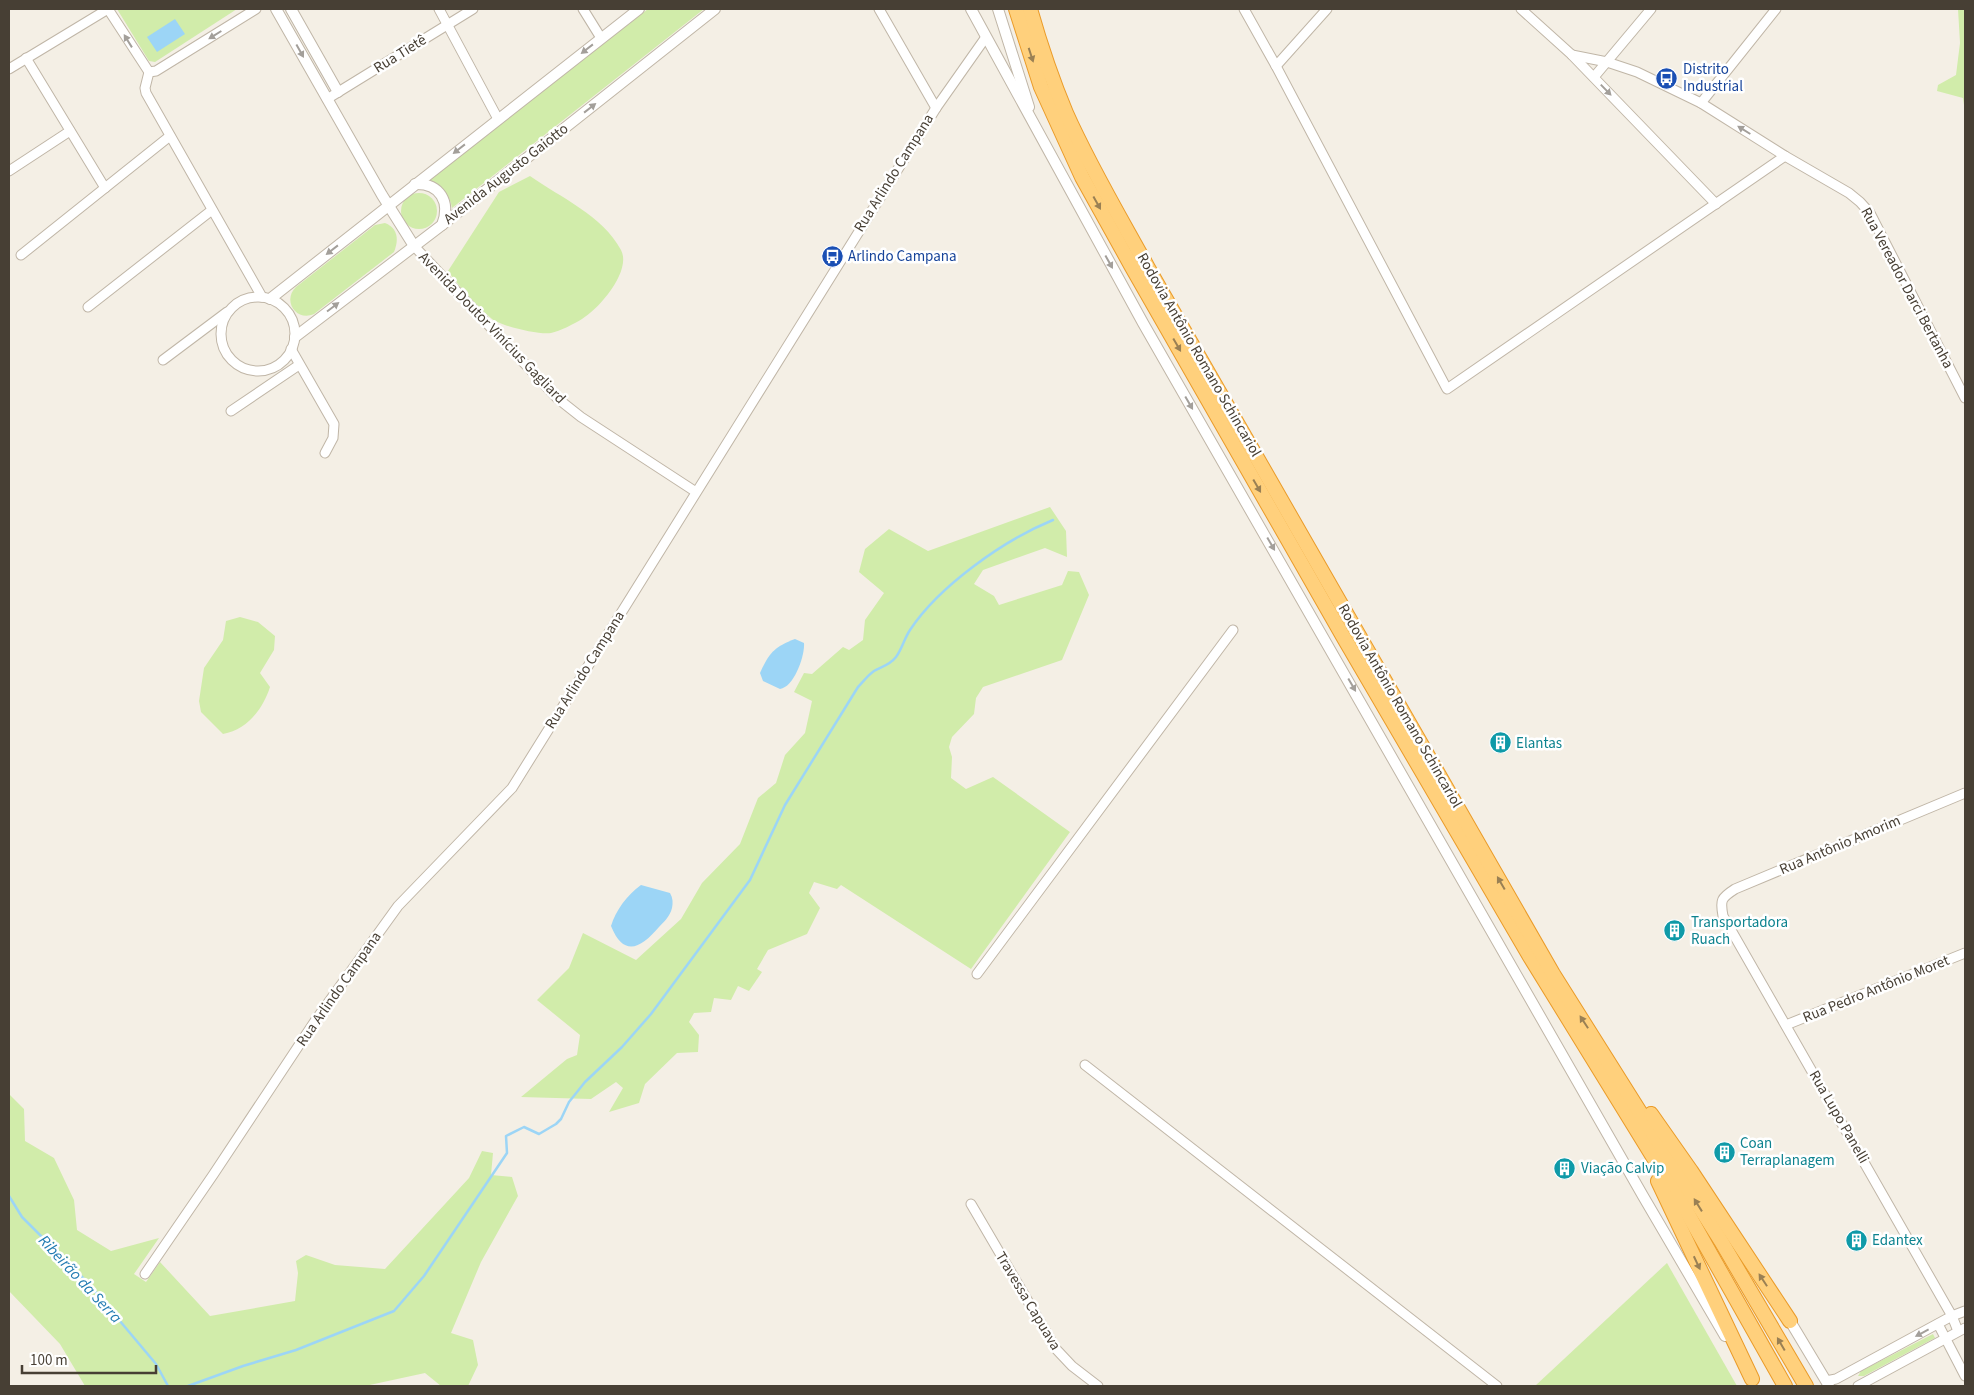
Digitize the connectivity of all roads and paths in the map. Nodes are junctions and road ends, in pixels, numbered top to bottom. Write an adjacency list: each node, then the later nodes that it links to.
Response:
1 (108, 9): 24 (street); 28 (street, one-way to 1)
2 (256, 9): 28 (street, one-way to 28)
3 (276, 9): 31 (street, Avenida Doutor Vinícius Gagliard, one-way to 31)
4 (291, 9): 30 (street)
5 (439, 9): 20 (street)
6 (473, 9): 20 (street, Rua Tietê)
7 (583, 9): 22 (street)
8 (639, 9): 22 (street)
9 (715, 9): 45 (street, Avenida Augusto Gaiotto, one-way to 9)
10 (878, 9): 33 (street)
11 (971, 9): 21 (street)
12 (998, 9): 35 (street)
13 (1016, 9): 67 (highway, Rodovia Antônio Romano Schincariol, one-way to 67)
14 (1030, 9): 65 (highway, Rodovia Antônio Romano Schincariol, one-way to 14)
15 (1244, 9): 26 (street)
16 (1327, 9): 26 (street)
17 (1521, 9): 23 (street)
18 (1651, 9): 25 (street)
19 (1776, 9): 32 (street)
20 (448, 24): 30 (street, Rua Tietê); 34 (street)
21 (986, 37): 33 (street, Rua Arlindo Campana); 35 (street)
22 (601, 38): 34 (street, one-way to 34)
23 (1572, 55): 25 (street, Rua Vereador Darci Bertanha); 29 (street)
24 (26, 58): 27 (street); 36 (street)
25 (1606, 62): 29 (street); 32 (street, Rua Vereador Darci Bertanha)
26 (1276, 66): 42 (street)
27 (9, 69)
28 (149, 72): 37 (street)
29 (1594, 77): 42 (street, one-way to 42)
30 (338, 92): 31 (street, Rua Tietê)
31 (327, 99): 43 (street, Avenida Doutor Vinícius Gagliard)
32 (1701, 103): 38 (street, Rua Vereador Darci Bertanha, one-way to 32)
33 (936, 108): 58 (street, Rua Arlindo Campana)
34 (498, 119): 40 (street, one-way to 40)
35 (1036, 127): 78 (street, one-way to 78)
36 (70, 131): 39 (street); 41 (street)
37 (170, 136): 41 (street); 44 (street)
38 (1785, 156): 42 (street); 55 (street, Rua Vereador Darci Bertanha)
39 (9, 171)
40 (415, 184): 43 (street); 45 (street)
41 (105, 188): 47 (street)
42 (1716, 204)
43 (388, 205): 46 (street, Avenida Doutor Vinícius Gagliard); 48 (street, one-way to 48)
44 (212, 210): 48 (street); 49 (street)
45 (442, 225): 46 (street, Avenida Augusto Gaiotto)
46 (414, 246): 51 (street, Avenida Augusto Gaiotto, one-way to 46); 58 (street, Avenida Doutor Vinícius Gagliard)
47 (21, 255)
48 (266, 298): 50 (street); 51 (street)
49 (88, 307)
50 (231, 309): 52 (street); 53 (street)
51 (294, 337): 52 (street)
52 (291, 349): 54 (street)
53 (163, 360)
54 (299, 364): 56 (street); 57 (street)
55 (1965, 398)
56 (231, 411)
57 (326, 453)
58 (696, 492): 69 (street, Rua Arlindo Campana)
59 (1234, 630): 63 (street)
60 (1965, 793): 61 (street, Rua Antônio Amorim)
61 (1721, 904): 64 (street, Rua Lupo Panelli)
62 (1965, 953): 64 (street, Rua Pedro Antônio Moret)
63 (977, 974)
64 (1786, 1025): 71 (street, Rua Lupo Panelli)
65 (1602, 1049): 72 (highway, one-way to 65); 83 (highway, Rodovia Antônio Romano Schincariol, one-way to 65)
66 (1085, 1065): 81 (street)
67 (1631, 1124): 78 (highway, one-way to 78); 82 (highway, Rodovia Antônio Romano Schincariol)
68 (971, 1204): 80 (street, Travessa Capuava)
69 (145, 1274)
70 (1965, 1311): 71 (street)
71 (1952, 1316): 73 (street); 74 (street, Rua Lupo Panelli)
72 (1790, 1321): 79 (street)
73 (1938, 1324): 75 (street); 76 (street, one-way to 76)
74 (1962, 1330): 75 (street)
75 (1945, 1338): 77 (street); 84 (street)
76 (1850, 1371): 79 (street); 84 (street)
77 (1965, 1376)
78 (1753, 1383)
79 (1827, 1384)
80 (1098, 1386)
81 (1497, 1386)
82 (1785, 1386)
83 (1806, 1386)
84 (1858, 1386)

